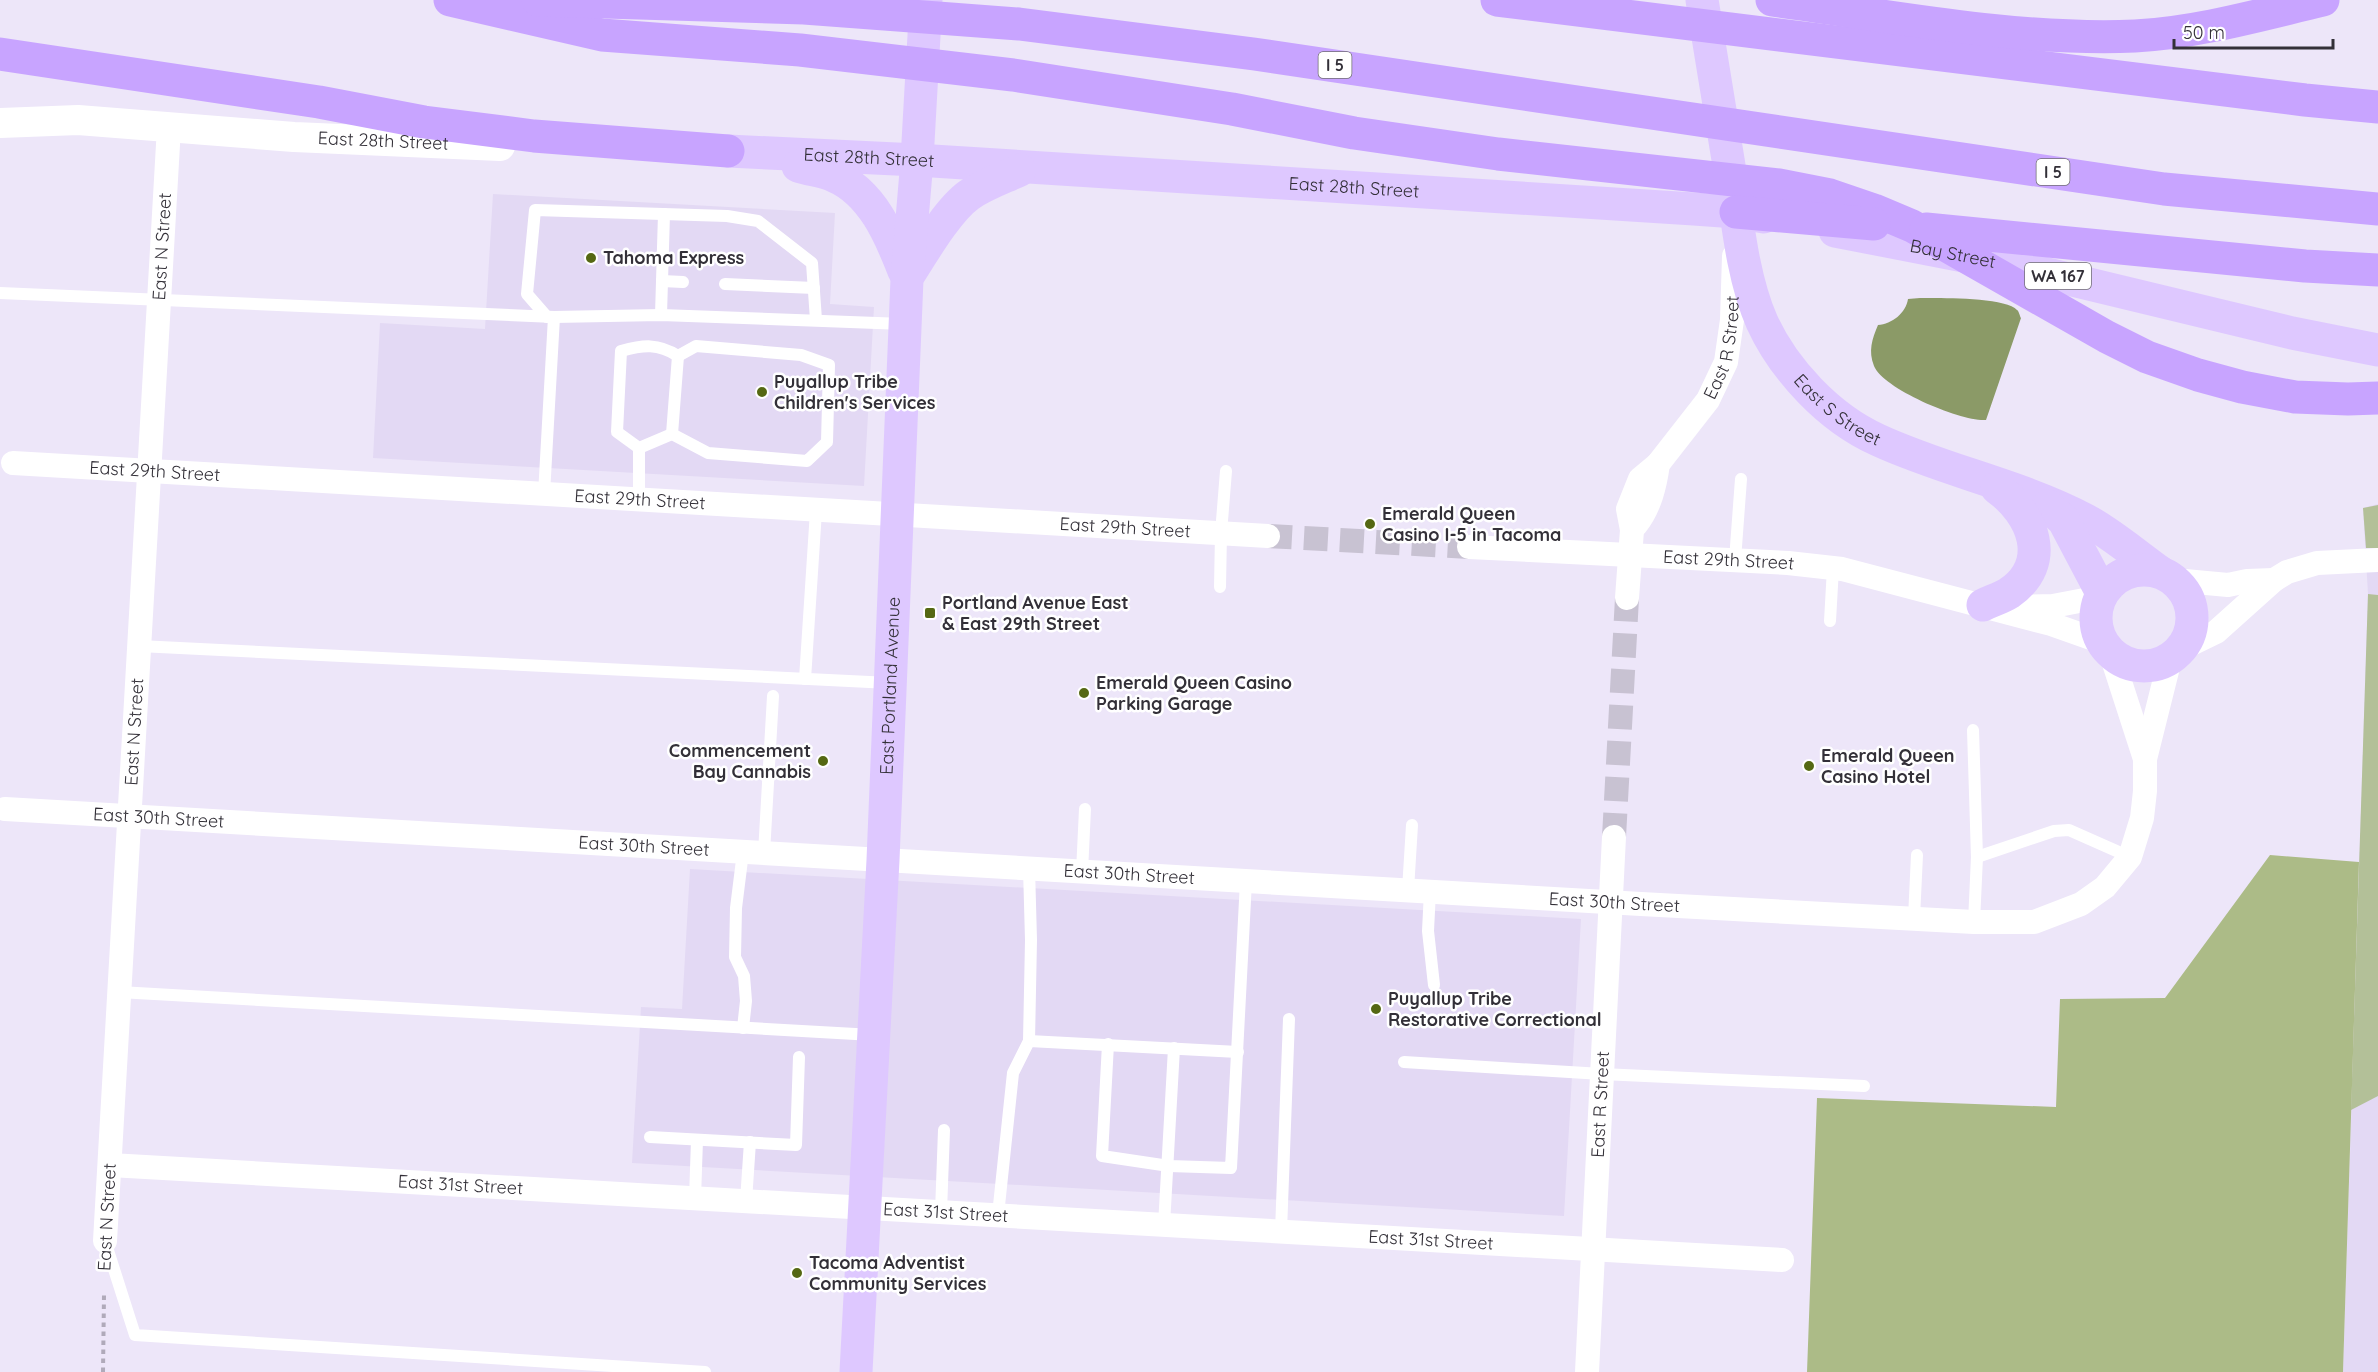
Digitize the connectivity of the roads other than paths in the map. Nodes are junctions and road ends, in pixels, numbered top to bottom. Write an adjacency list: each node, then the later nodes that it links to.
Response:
1 (450, 0): 33 (highway)
2 (538, 0): 16 (highway, I 5)
3 (926, 0): 14 (main road, East Portland Avenue)
4 (1497, 0): 9 (highway)
5 (1702, 0): 17 (main road)
6 (1772, 0): 7 (highway)
7 (2323, 0)
8 (0, 54): 12 (highway)
9 (2378, 107)
10 (0, 123): 11 (street, East 28th Street)
11 (169, 127): 12 (street, East 28th Street); 26 (street, East N Street)
12 (729, 151): 13 (main road, East 28th Street)
13 (766, 153): 14 (main road, East 28th Street); 20 (main road)
14 (918, 160): 15 (main road, East 28th Street); 20 (main road, East Portland Avenue)
15 (1028, 168): 17 (main road, East 28th Street); 20 (main road)
16 (2378, 209)
17 (1736, 212): 19 (highway); 31 (main road, Bay Street / WA 167); 39 (main road, East S Street); 49 (street, East R Street)
18 (664, 214): 21 (lane); 24 (lane); 28 (lane)
19 (2378, 270)
20 (907, 279): 30 (main road, East Portland Avenue)
21 (662, 281): 22 (lane); 27 (lane)
22 (683, 282)
23 (725, 284): 24 (lane)
24 (814, 288): 29 (lane)
25 (0, 293): 26 (lane)
26 (159, 299): 28 (lane); 37 (street, East N Street)
27 (661, 315): 28 (lane); 29 (lane)
28 (550, 317): 41 (lane)
29 (816, 320): 30 (lane)
30 (904, 324): 45 (main road, East Portland Avenue)
31 (2378, 350)
32 (678, 356): 34 (lane); 34 (lane); 35 (lane)
33 (2378, 398)
34 (672, 434): 35 (lane)
35 (639, 448): 42 (lane)
36 (14, 463): 37 (street, East 29th Street)
37 (149, 470): 41 (street, East 29th Street); 60 (street, East N Street)
38 (1226, 471): 46 (lane)
39 (1983, 478): 43 (main road, East S Street); 58 (main road)
40 (1741, 479): 50 (lane)
41 (544, 494): 42 (street, East 29th Street)
42 (639, 500): 44 (street, East 29th Street)
43 (2045, 502): 53 (main road, East S Street); 56 (main road, East S Street)
44 (816, 511): 45 (street, East 29th Street); 63 (lane)
45 (899, 516): 46 (street, East 29th Street); 64 (main road, East Portland Avenue)
46 (1221, 533): 47 (street, East 29th Street); 55 (lane)
47 (1268, 536)
48 (1469, 547): 49 (street, East 29th Street)
49 (1630, 555): 50 (street, East 29th Street); 57 (street, East R Street)
50 (1734, 560): 52 (street, East 29th Street)
51 (2378, 560): 54 (street)
52 (1833, 568): 58 (street, East 29th Street); 59 (lane)
53 (2167, 576): 54 (street); 56 (main road); 62 (main road)
54 (2274, 580): 62 (street)
55 (1220, 587)
56 (2101, 595): 58 (street, East 29th Street); 61 (main road)
57 (1627, 598)
58 (1983, 605): 61 (street, East 29th Street)
59 (1830, 621)
60 (139, 646): 63 (lane); 70 (street, East N Street)
61 (2107, 648): 62 (main road); 67 (street, East 30th Street)
62 (2175, 654): 67 (street, East 30th Street)
63 (805, 679): 64 (lane)
64 (891, 683): 77 (main road, East Portland Avenue)
65 (773, 696): 73 (lane)
66 (1973, 730): 76 (lane)
67 (2145, 759): 75 (street, East 30th Street)
68 (5, 809): 70 (street, East 30th Street)
69 (1085, 809): 79 (lane)
70 (129, 816): 73 (street, East 30th Street); 86 (street, East N Street)
71 (1412, 825): 81 (lane)
72 (1614, 837): 82 (street, East R Street)
73 (754, 852): 77 (street, East 30th Street); 88 (lane)
74 (1917, 855): 83 (lane)
75 (2130, 856): 76 (lane); 84 (street, East 30th Street)
76 (1977, 857): 84 (lane)
77 (883, 860): 78 (street, East 30th Street); 89 (main road, East Portland Avenue)
78 (1029, 868): 79 (street, East 30th Street); 90 (lane)
79 (1082, 872): 80 (street, East 30th Street)
80 (1246, 881): 81 (street, East 30th Street); 93 (lane)
81 (1419, 891): 82 (street, East 30th Street); 85 (lane)
82 (1610, 902): 83 (street, East 30th Street); 96 (street, East R Street)
83 (1914, 918): 84 (street, East 30th Street)
84 (1974, 922)
85 (1434, 985)
86 (119, 992): 88 (lane); 102 (street, East N Street)
87 (1289, 1019): 110 (lane)
88 (743, 1028): 89 (lane)
89 (875, 1035): 106 (main road, East Portland Avenue)
90 (1029, 1041): 91 (lane); 108 (lane)
91 (1108, 1044): 92 (lane); 103 (lane)
92 (1174, 1048): 93 (lane); 103 (lane)
93 (1239, 1052): 103 (lane)
94 (799, 1057): 101 (lane)
95 (1404, 1062): 96 (lane)
96 (1602, 1074): 97 (lane); 112 (street, East R Street)
97 (1864, 1086)
98 (944, 1130): 107 (lane)
99 (651, 1137): 100 (lane)
100 (697, 1140): 101 (lane); 104 (lane)
101 (750, 1142): 105 (lane)
102 (110, 1165): 104 (street, East 31st Street); 111 (street, East N Street)
103 (1168, 1166): 109 (lane)
104 (695, 1198): 105 (street, East 31st Street)
105 (746, 1201): 106 (street, East 31st Street)
106 (867, 1208): 107 (street, East 31st Street); 115 (main road, East Portland Avenue)
107 (941, 1212): 108 (street, East 31st Street)
108 (999, 1215): 109 (street, East 31st Street)
109 (1164, 1225): 110 (street, East 31st Street)
110 (1281, 1231): 112 (street, East 31st Street)
111 (105, 1240): 114 (lane)
112 (1594, 1249): 113 (street, East 31st Street); 116 (street, East R Street)
113 (1782, 1260)
114 (705, 1372)
115 (856, 1372)
116 (1587, 1372)

